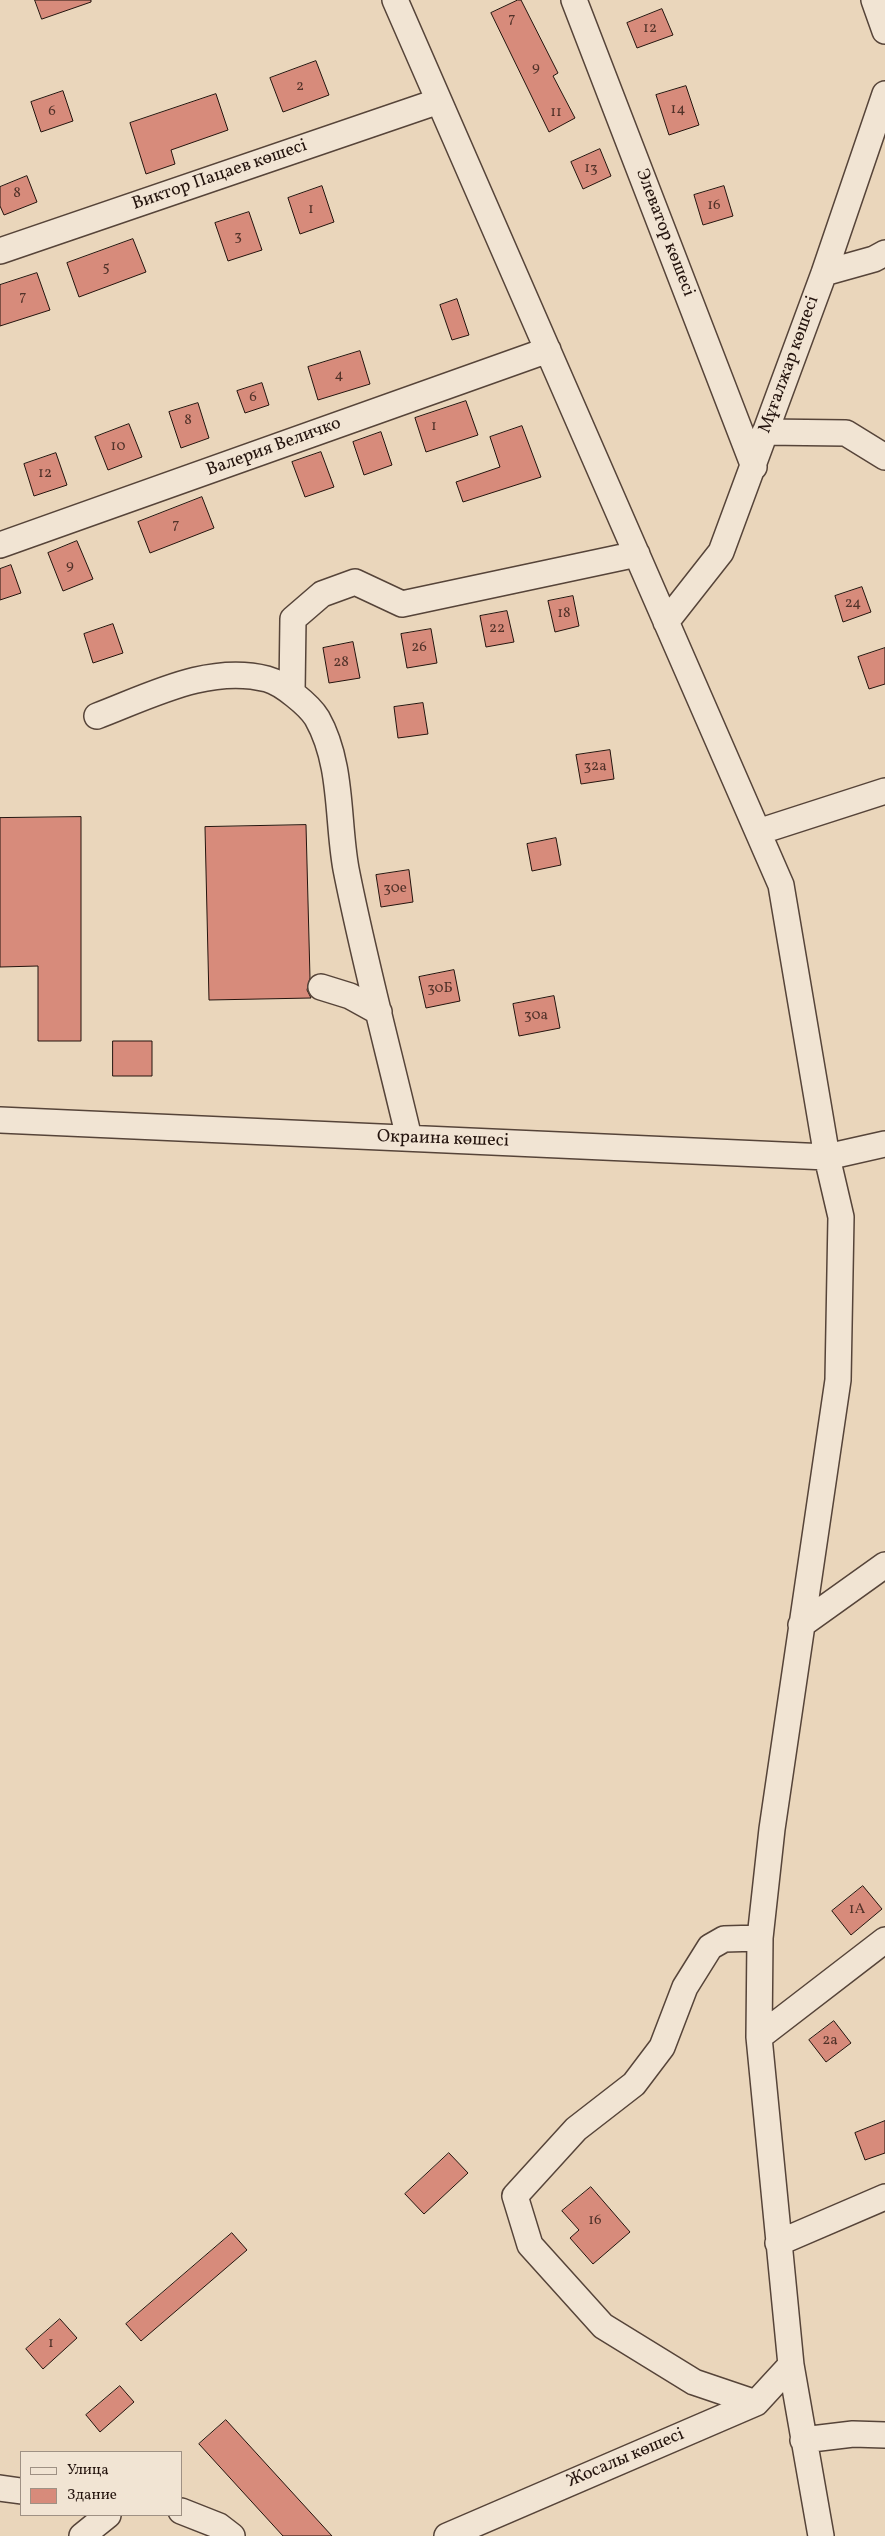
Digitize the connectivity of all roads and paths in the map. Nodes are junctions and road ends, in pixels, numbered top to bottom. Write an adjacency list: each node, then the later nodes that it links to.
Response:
1 (395, 0): 6 (street)
2 (574, 0): 13 (street, Элеватор көшесі)
3 (874, 0): 4 (street)
4 (885, 32)
5 (885, 94): 9 (street, Мұғалжар көшесі)
6 (439, 101): 7 (street, Виктор Пацаев көшесі); 10 (street)
7 (0, 252)
8 (885, 253): 9 (street)
9 (824, 274): 11 (street, Мұғалжар көшесі)
10 (548, 350): 14 (street, Валерия Величко); 15 (street)
11 (765, 432): 12 (street); 13 (street, Мұғалжар көшесі)
12 (885, 457)
13 (754, 467): 16 (street, Мұғалжар көшесі)
14 (0, 545)
15 (637, 554): 16 (street); 17 (street)
16 (666, 622): 20 (street)
17 (292, 692): 18 (street); 22 (street)
18 (97, 716)
19 (885, 791): 20 (street)
20 (758, 832): 26 (street)
21 (321, 987): 22 (street)
22 (379, 1012): 24 (street)
23 (0, 1120): 24 (street, Окраина көшесі)
24 (409, 1138): 26 (street, Окраина көшесі)
25 (885, 1144): 26 (street, Окраина көшесі)
26 (827, 1157): 28 (street)
27 (885, 1564): 28 (street)
28 (801, 1625): 29 (street)
29 (760, 1938): 31 (street); 35 (street)
30 (885, 1940): 31 (street)
31 (759, 2037): 33 (street)
32 (885, 2197): 33 (street)
33 (778, 2243): 34 (street)
34 (791, 2365): 35 (street, Жосалы көшесі); 37 (street)
35 (756, 2403): 44 (street, Жосалы көшесі)
36 (885, 2435): 37 (street)
37 (803, 2440): 45 (street)
38 (0, 2488): 39 (street)
39 (20, 2491)
40 (182, 2511): 43 (street)
41 (107, 2516): 42 (street)
42 (82, 2536)
43 (232, 2536)
44 (447, 2536)
45 (821, 2536)

